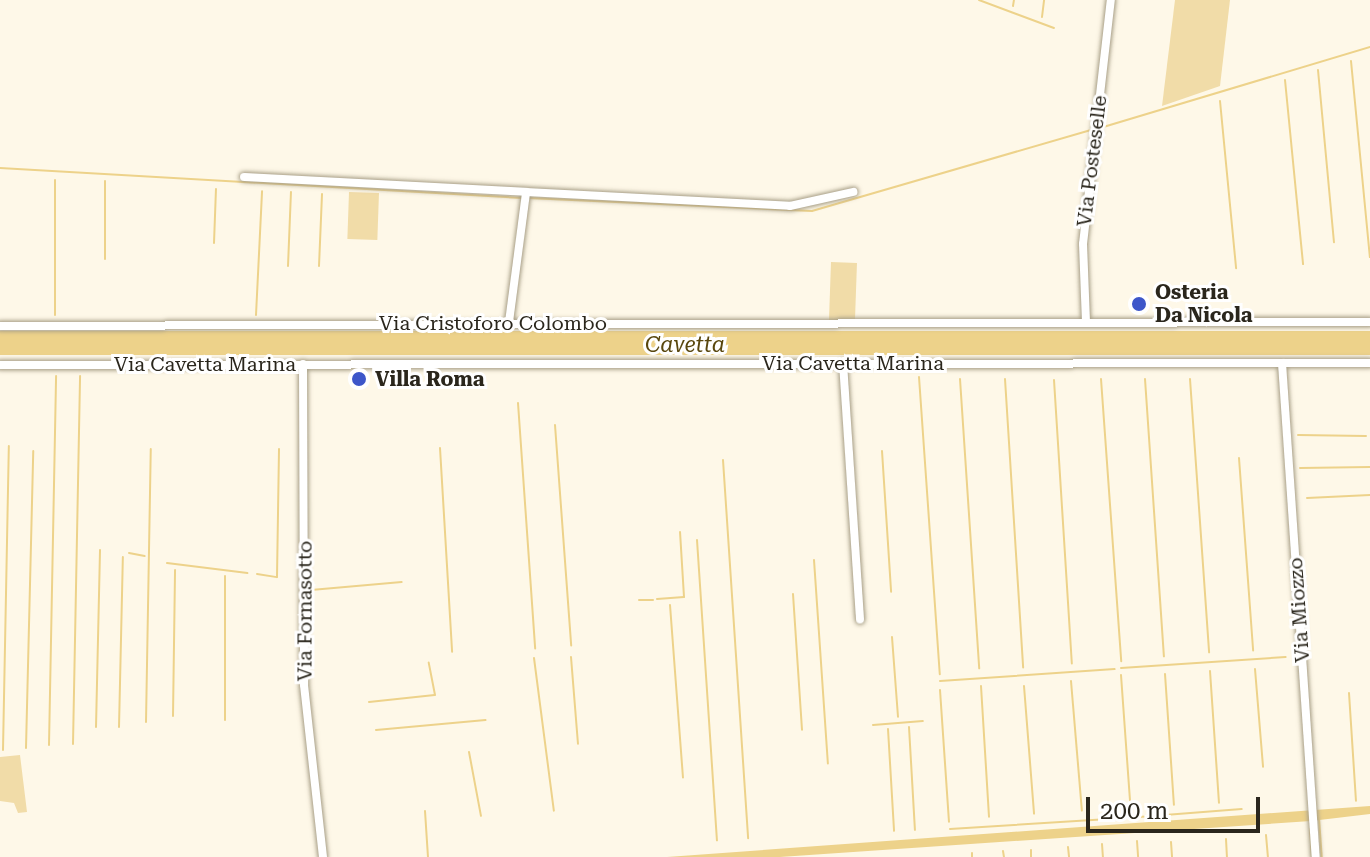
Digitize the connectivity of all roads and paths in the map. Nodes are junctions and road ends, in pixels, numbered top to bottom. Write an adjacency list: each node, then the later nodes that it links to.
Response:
1 (1111, 0): 6 (street, Via Posteselle)
2 (244, 177): 4 (street)
3 (853, 192): 4 (street)
4 (525, 196): 5 (street)
5 (509, 322): 6 (street, Via Cristoforo Colombo); 8 (street, Via Cristoforo Colombo)
6 (1086, 322): 7 (street, Via Cristoforo Colombo)
7 (1370, 322)
8 (0, 326)
9 (843, 363): 10 (street, Via Cavetta Marina); 12 (street, Via Cavetta Marina); 14 (street)
10 (1282, 363): 11 (street, Via Cavetta Marina); 16 (street, Via Miozzo)
11 (1370, 363)
12 (303, 364): 13 (street, Via Cavetta Marina); 15 (street, Via Fornasotto)
13 (0, 365)
14 (860, 619)
15 (323, 857)
16 (1316, 857)

